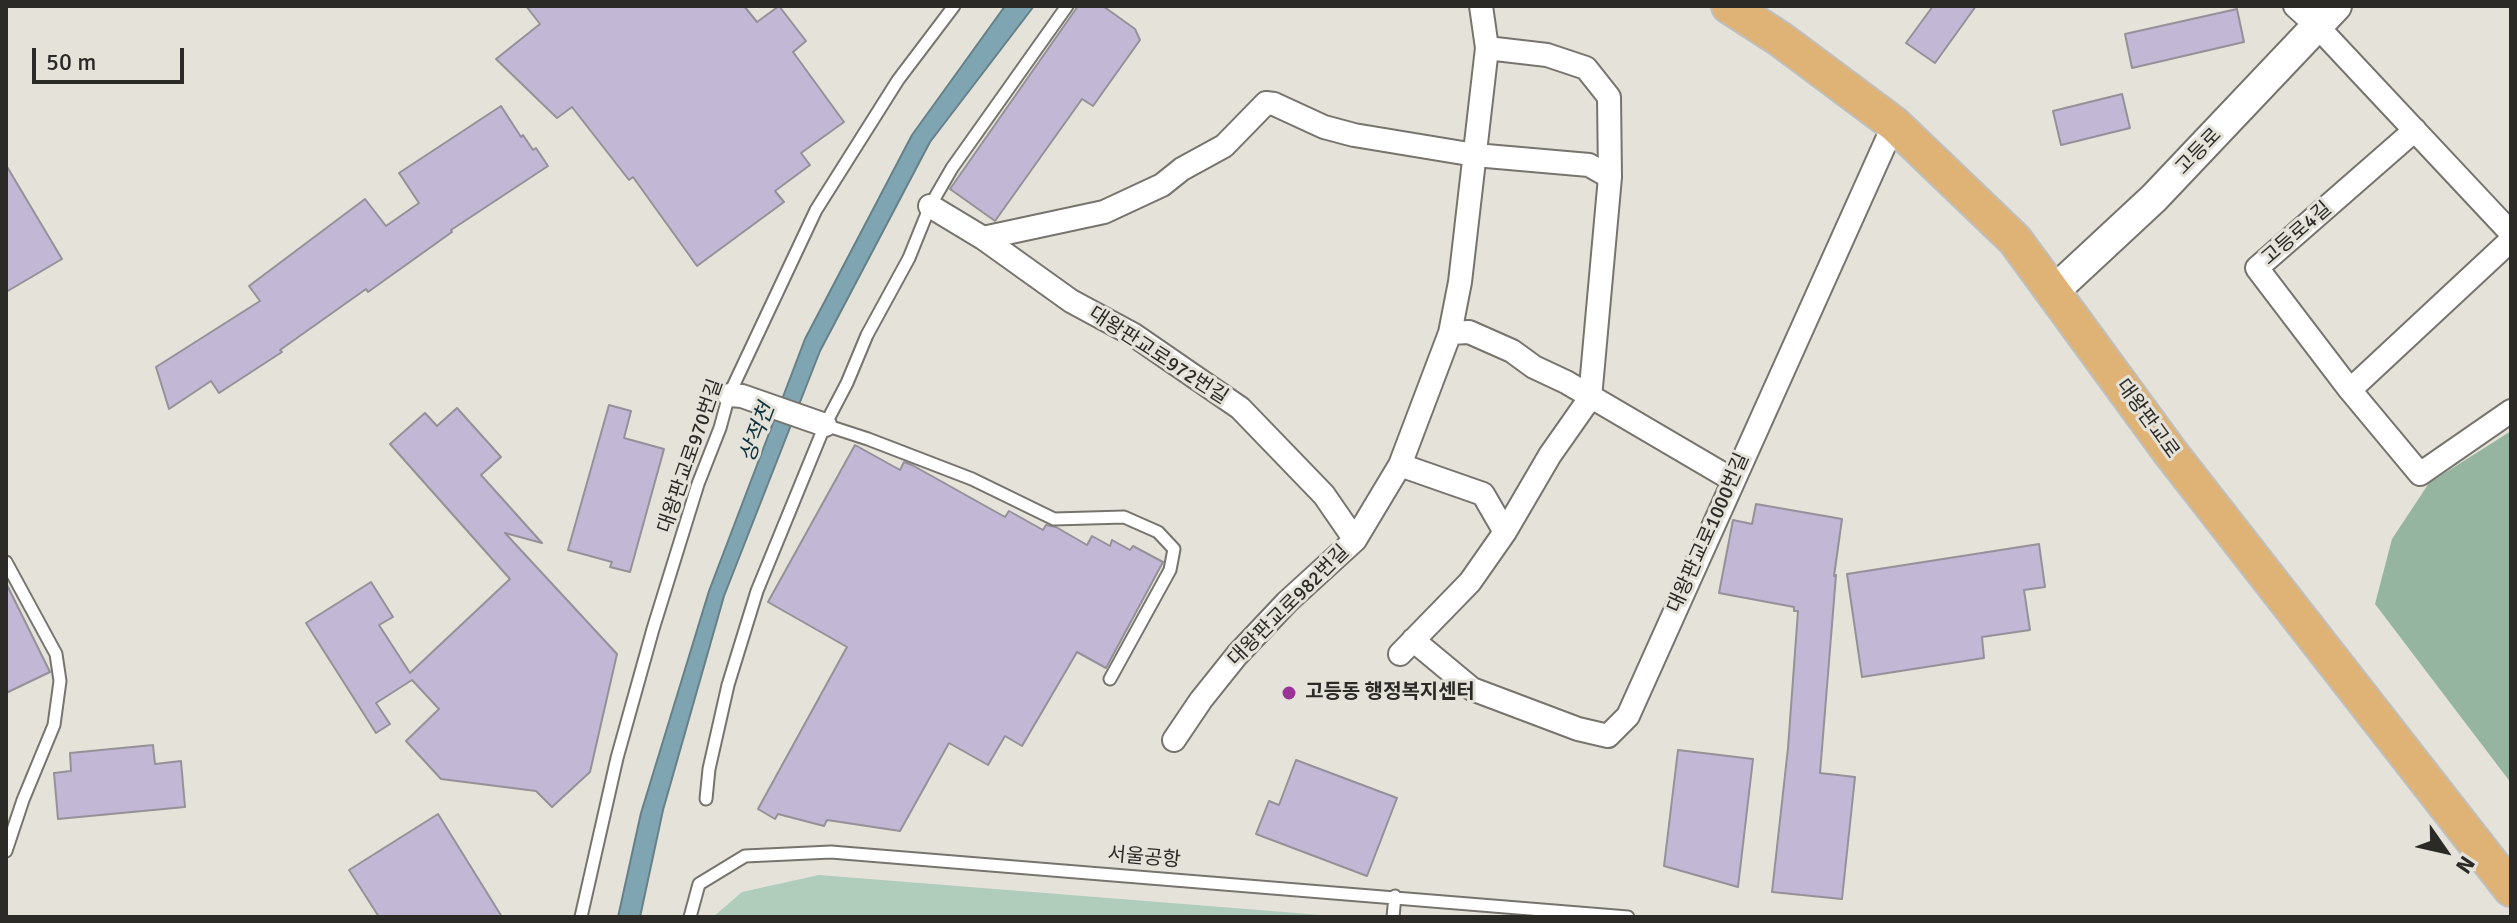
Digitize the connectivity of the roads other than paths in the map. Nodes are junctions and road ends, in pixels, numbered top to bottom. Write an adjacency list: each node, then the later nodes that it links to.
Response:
1 (954, 6): 19 (lane, 대왕판교로970번길)
2 (1067, 6): 12 (lane)
3 (1481, 6): 7 (street, 대왕판교로982번길)
4 (1729, 6): 8 (main road, 대왕판교로)
5 (2295, 6): 6 (street)
6 (2327, 16): 9 (street); 16 (street, 고등로)
7 (1487, 48): 10 (street, 대왕판교로982번길); 11 (street)
8 (1894, 124): 16 (main road, 대왕판교로); 24 (street, 대왕판교로1000번길)
9 (2415, 130): 13 (street); 18 (street, 고등로4길)
10 (1475, 155): 11 (street); 14 (street); 17 (street, 대왕판교로982번길)
11 (1610, 177): 20 (street)
12 (930, 206): 14 (street, 대왕판교로972번길); 22 (lane)
13 (2511, 233)
14 (983, 238): 26 (street, 대왕판교로972번길)
15 (2511, 240): 18 (street)
16 (2054, 291): 32 (main road, 대왕판교로)
17 (1450, 333): 20 (street); 23 (street, 대왕판교로982번길)
18 (2350, 390): 21 (street, 고등로4길)
19 (735, 395): 22 (street); 34 (lane, 대왕판교로970번길)
20 (1590, 398): 24 (street); 25 (street)
21 (2511, 411)
22 (820, 424): 28 (lane); 30 (lane)
23 (1400, 465): 25 (street); 26 (street, 대왕판교로982번길)
24 (1733, 480): 25 (street, 대왕판교로1000번길)
25 (1505, 532)
26 (1355, 540): 29 (street, 대왕판교로982번길)
27 (6, 562): 31 (lane)
28 (1110, 679)
29 (1174, 740)
30 (706, 799)
31 (6, 851)
32 (2511, 889)
33 (1395, 896): 35 (lane, 서울공항); 36 (lane); 37 (lane, 서울공항)
34 (581, 917)
35 (690, 917)
36 (1393, 917)
37 (1628, 917)

